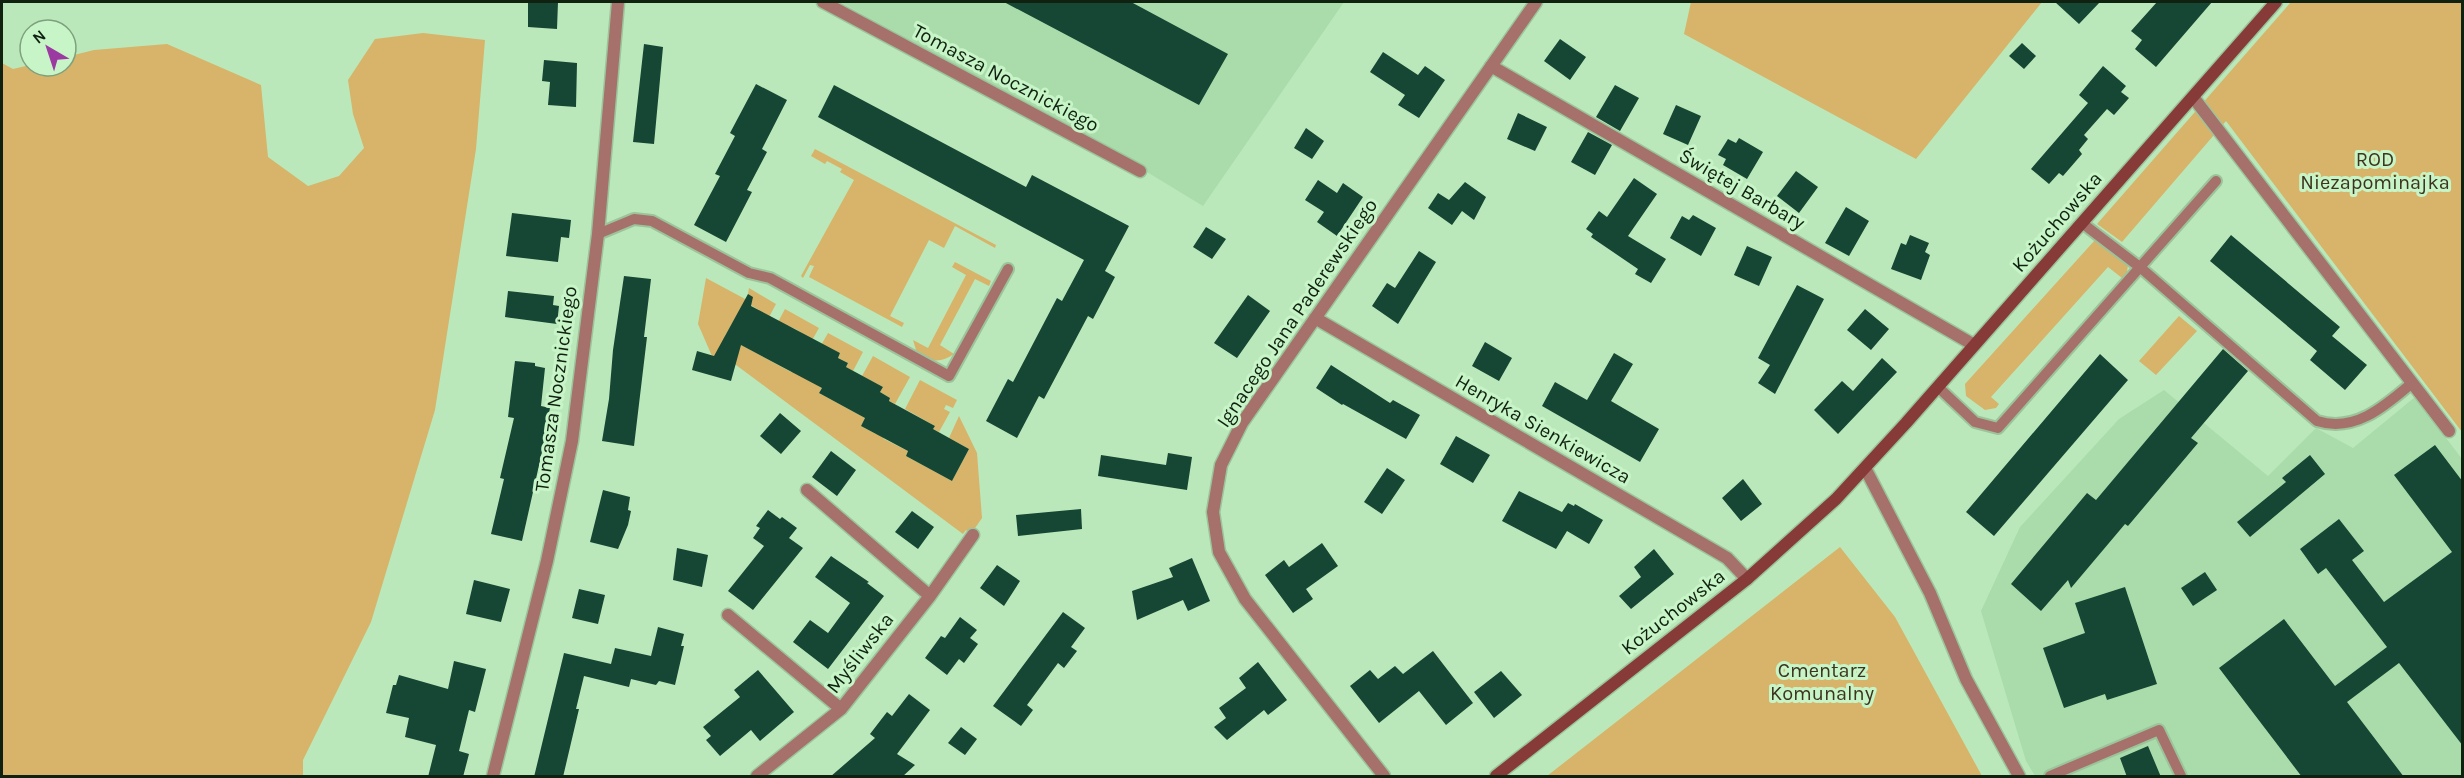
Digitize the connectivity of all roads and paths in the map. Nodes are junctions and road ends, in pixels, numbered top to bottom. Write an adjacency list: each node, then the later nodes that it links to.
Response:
1 (618, 2): 10 (street, Tomasza Nocznickiego)
2 (823, 2): 7 (street, Tomasza Nocznickiego)
3 (1536, 2): 5 (street, Ignacego Jana Paderewskiego)
4 (2276, 2): 6 (main road, Kożuchowska)
5 (1491, 66): 13 (street, Ignacego Jana Paderewskiego); 14 (street, Świętej Barbary)
6 (2193, 97): 9 (main road, Kożuchowska); 15 (street)
7 (1140, 171)
8 (2216, 181): 11 (lane)
9 (2082, 223): 11 (lane); 14 (main road, Kożuchowska)
10 (598, 234): 12 (lane); 25 (street, Tomasza Nocznickiego)
11 (2141, 268): 15 (lane); 16 (lane)
12 (1008, 269)
13 (1315, 318): 21 (street, Henryka Sienkiewicza); 27 (street, Ignacego Jana Paderewskiego)
14 (1974, 345): 16 (main road, Kożuchowska)
15 (2412, 383): 17 (street)
16 (1938, 387): 18 (main road, Kożuchowska)
17 (2449, 431)
18 (1865, 468): 21 (main road, Kożuchowska); 29 (street)
19 (807, 490): 22 (street)
20 (973, 535): 22 (street, Myśliwska)
21 (1747, 579): 28 (main road, Kożuchowska)
22 (930, 596): 24 (street, Myśliwska)
23 (728, 615): 24 (street)
24 (841, 709): 26 (street, Myśliwska)
25 (493, 777)
26 (757, 777)
27 (1384, 777)
28 (1496, 777)
29 (2019, 777)
30 (2050, 777): 31 (lane)
31 (2181, 777)

